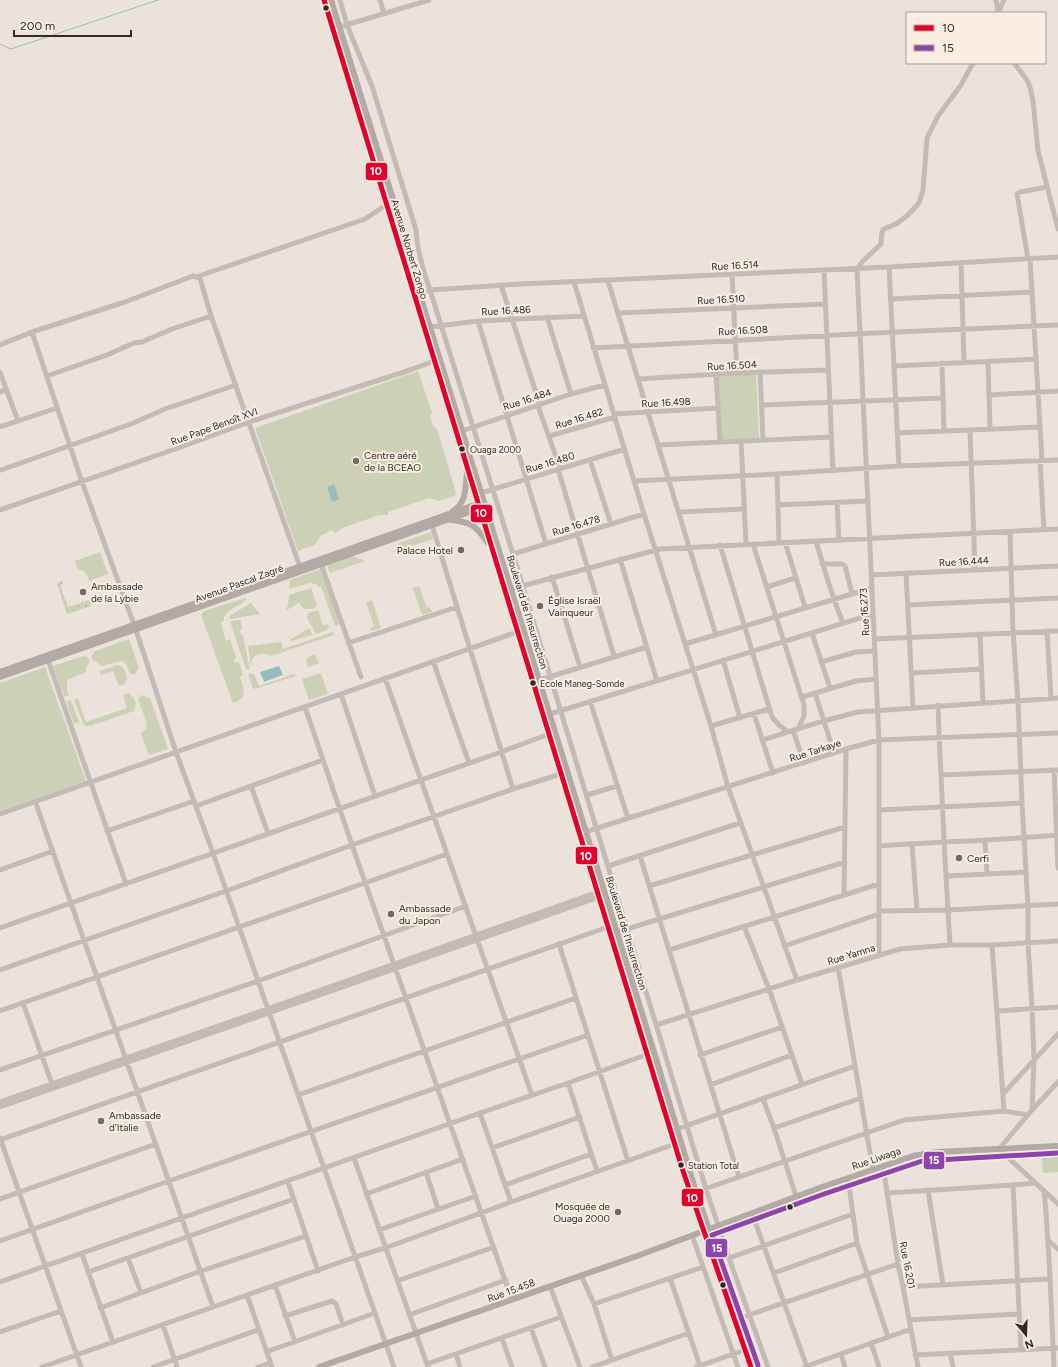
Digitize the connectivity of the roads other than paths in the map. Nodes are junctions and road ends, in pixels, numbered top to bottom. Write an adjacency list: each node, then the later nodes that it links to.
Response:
1 (324, 0): 13 (main road, Avenue Norbert Zongo)
2 (331, 0): 8 (main road, Avenue Norbert Zongo)
3 (380, 0): 11 (street)
4 (429, 0): 11 (street)
5 (1004, 0): 9 (street)
6 (341, 2): 8 (street); 12 (street)
7 (997, 2): 10 (street)
8 (333, 8): 13 (main road, Avenue Norbert Zongo)
9 (998, 12)
10 (998, 12)
11 (384, 14): 12 (street)
12 (347, 25): 13 (street); 30 (street)
13 (336, 28): 17 (main road, Avenue Norbert Zongo); 32 (main road, Avenue Norbert Zongo)
14 (973, 64): 23 (street)
15 (1015, 64): 16 (street)
16 (1047, 187): 18 (street); 20 (street)
17 (386, 205): 26 (street); 32 (main road, Avenue Norbert Zongo)
18 (1058, 229)
19 (1058, 257): 20 (street, Rue 16.514)
20 (1029, 259): 21 (street, Rue 16.514); 31 (street)
21 (961, 263): 22 (street, Rue 16.514); 33 (street)
22 (889, 268): 23 (street, Rue 16.514); 34 (street)
23 (857, 269): 24 (street, Rue 16.514); 50 (street, Rue 16.273)
24 (824, 270): 25 (street, Rue 16.514); 35 (street)
25 (732, 274): 27 (street, Rue 16.514); 36 (street)
26 (200, 278): 38 (street); 48 (street)
27 (608, 281): 28 (street, Rue 16.514); 37 (street)
28 (574, 282): 29 (street, Rue 16.514); 39 (street)
29 (501, 285): 30 (street, Rue 16.514); 41 (street)
30 (430, 290): 32 (street, Rue 16.514); 43 (street)
31 (1032, 292): 33 (street); 45 (street)
32 (416, 293): 46 (main road, Avenue Norbert Zongo); 57 (main road, Avenue Norbert Zongo)
33 (962, 296): 34 (street); 47 (street)
34 (891, 299): 49 (street)
35 (825, 304): 36 (street, Rue 16.510); 51 (street)
36 (734, 307): 37 (street, Rue 16.510); 52 (street)
37 (618, 313): 54 (street)
38 (211, 316): 67 (street); 70 (street)
39 (584, 316): 40 (street, Rue 16.486); 55 (street)
40 (547, 317): 41 (street, Rue 16.486); 75 (street)
41 (511, 318): 42 (street, Rue 16.486); 81 (street)
42 (478, 320): 43 (street, Rue 16.486); 86 (street)
43 (441, 324): 46 (street, Rue 16.486); 91 (street)
44 (1058, 325): 45 (street, Rue 16.508)
45 (1034, 326): 47 (street, Rue 16.508); 56 (street)
46 (430, 327): 96 (main road, Avenue Norbert Zongo)
47 (963, 329): 49 (street, Rue 16.508); 59 (street)
48 (32, 332): 53 (street); 67 (street)
49 (892, 332): 50 (street, Rue 16.508); 61 (street)
50 (859, 334): 51 (street, Rue 16.508); 79 (street, Rue 16.273)
51 (826, 336): 52 (street, Rue 16.508); 62 (street)
52 (736, 340): 54 (street, Rue 16.508); 65 (street)
53 (0, 345)
54 (627, 345): 55 (street, Rue 16.508); 68 (street)
55 (594, 348): 69 (street)
56 (1036, 359): 58 (street); 74 (street)
57 (434, 361): 89 (street, Rue Pape Benoît XVI); 96 (main road, Avenue Norbert Zongo)
58 (988, 361): 59 (street); 76 (street)
59 (964, 362): 60 (street)
60 (942, 363): 61 (street); 77 (street)
61 (894, 366): 78 (street)
62 (828, 370): 64 (street, Rue 16.504); 80 (street)
63 (0, 372): 71 (street)
64 (760, 372): 65 (street, Rue 16.504); 82 (street)
65 (737, 373): 66 (street, Rue 16.504)
66 (716, 374): 68 (street, Rue 16.504); 84 (street)
67 (47, 376): 83 (street)
68 (638, 379): 85 (street)
69 (605, 384): 75 (street, Rue 16.484); 87 (street)
70 (236, 385): 89 (street); 103 (street)
71 (6, 389): 73 (street); 88 (street)
72 (1058, 391): 74 (street)
73 (0, 392)
74 (1038, 392): 76 (street); 92 (street)
75 (571, 394): 81 (street, Rue 16.484)
76 (989, 395): 93 (street)
77 (943, 398): 78 (street); 95 (street)
78 (895, 400): 79 (street); 97 (street)
79 (863, 402): 80 (street); 112 (street, Rue 16.273)
80 (829, 403): 82 (street); 99 (street)
81 (539, 405): 86 (street, Rue 16.484); 98 (street)
82 (762, 406): 101 (street)
83 (58, 408): 88 (street); 103 (street)
84 (718, 408): 85 (street, Rue 16.498); 102 (street)
85 (648, 412): 87 (street, Rue 16.498); 104 (street)
86 (506, 416): 91 (street, Rue 16.484); 118 (street)
87 (615, 416): 98 (street, Rue 16.482); 105 (street)
88 (18, 421): 90 (street)
89 (249, 422): 121 (street, Rue Pape Benoît XVI); 156 (street)
90 (0, 427)
91 (474, 427): 96 (street, Rue 16.484); 122 (street)
92 (1040, 427): 93 (street); 107 (street)
93 (990, 429): 94 (street)
94 (970, 430): 95 (street); 109 (street)
95 (944, 431): 97 (street)
96 (459, 432): 114 (main road, Avenue Norbert Zongo); 123 (main road, Avenue Norbert Zongo)
97 (897, 434): 110 (street)
98 (549, 436): 111 (street)
99 (831, 436): 101 (street); 115 (street)
100 (741, 440): 101 (street); 102 (street); 117 (street)
101 (763, 440)
102 (720, 441): 104 (street)
103 (70, 445): 113 (street); 121 (street)
104 (658, 445): 119 (street)
105 (625, 449): 106 (street, Rue 16.480); 120 (street)
106 (590, 460): 111 (street, Rue 16.480); 134 (street)
107 (1041, 460): 108 (street); 109 (street); 136 (street)
108 (1058, 460)
109 (971, 464): 110 (street); 139 (street)
110 (899, 466): 112 (street)
111 (559, 469): 118 (street, Rue 16.480); 138 (street)
112 (866, 469): 115 (street); 124 (street, Rue 16.273)
113 (1, 470)
114 (468, 470): 127 (main road, Avenue Norbert Zongo); 132 (main road)
115 (833, 471): 116 (street)
116 (777, 474): 117 (street); 126 (street)
117 (742, 476): 119 (street); 128 (street)
118 (526, 479): 122 (street, Rue 16.480); 144 (street)
119 (668, 479): 120 (street); 130 (street)
120 (634, 481): 131 (street)
121 (82, 482): 129 (street, Rue Pape Benoît XVI); 179 (street)
122 (493, 489): 123 (street, Rue 16.480); 151 (street)
123 (481, 492): 127 (main road, Avenue Norbert Zongo)
124 (867, 501): 125 (street); 140 (street, Rue 16.273)
125 (837, 502): 126 (street); 141 (street)
126 (778, 504): 143 (street)
127 (482, 506): 132 (main road, Avenue Pascal Zagré); 149 (main road, Boulevard de l'Insurrection); 167 (main road, Boulevard de l'Insurrection)
128 (744, 509): 130 (street); 145 (street)
129 (0, 510)
130 (679, 512): 148 (street)
131 (644, 514): 134 (street, Rue 16.478); 150 (street)
132 (447, 518): 133 (main road, Avenue Pascal Zagré); 149 (main road)
133 (431, 523): 153 (main road, Avenue Pascal Zagré); 173 (street)
134 (611, 524): 138 (street, Rue 16.478)
135 (1058, 529): 136 (street)
136 (1044, 530): 137 (street)
137 (1010, 532): 139 (street); 157 (street)
138 (578, 534): 144 (street, Rue 16.478); 158 (street)
139 (974, 534): 140 (street); 159 (street)
140 (869, 538): 141 (street); 161 (street, Rue 16.273)
141 (839, 540): 142 (street)
142 (816, 541): 143 (street); 154 (street)
143 (782, 542): 146 (street); 163 (street)
144 (546, 544): 151 (street, Rue 16.478)
145 (746, 544): 146 (street); 147 (street)
146 (753, 544): 165 (street)
147 (720, 545): 148 (street); 178 (street)
148 (689, 547): 150 (street); 186 (street)
149 (491, 548): 181 (main road, Boulevard de l'Insurrection)
150 (656, 549): 152 (street); 191 (street)
151 (513, 554): 164 (street)
152 (620, 559): 158 (street); 192 (street)
153 (321, 562): 156 (main road, Avenue Pascal Zagré); 179 (main road, Avenue Pascal Zagré); 190 (street)
154 (822, 564): 168 (street); 170 (street)
155 (1058, 566): 157 (street, Rue 16.444)
156 (300, 567): 179 (main road, Avenue Pascal Zagré)
157 (1011, 567): 159 (street, Rue 16.444); 171 (street)
158 (588, 568): 162 (street); 196 (street)
159 (975, 569): 160 (street, Rue 16.444)
160 (906, 573): 161 (street, Rue 16.444); 172 (street)
161 (871, 575): 166 (street, Rue 16.273)
162 (552, 577): 164 (street); 201 (street)
163 (795, 578): 165 (street); 174 (street)
164 (523, 585): 167 (street); 206 (street)
165 (767, 587): 176 (street)
166 (872, 588): 168 (street); 175 (street, Rue 16.273)
167 (511, 589): 181 (main road, Boulevard de l'Insurrection)
168 (852, 593): 170 (street)
169 (1058, 598): 171 (street)
170 (833, 599): 174 (street); 177 (street)
171 (1012, 600): 172 (street); 183 (street)
172 (908, 605): 187 (street)
173 (457, 607): 190 (street); 193 (street)
174 (805, 607): 176 (street)
175 (873, 614): 177 (street); 188 (street, Rue 16.273)
176 (776, 616): 178 (street); 189 (street)
177 (843, 623): 184 (street)
178 (744, 626): 186 (street); 194 (street)
179 (135, 628): 197 (main road, Avenue Pascal Zagré); 241 (street)
180 (1058, 630): 182 (street)
181 (520, 631): 193 (street); 211 (main road, Boulevard de l'Insurrection); 234 (main road, Boulevard de l'Insurrection)
182 (1048, 631): 183 (street); 217 (street)
183 (1013, 632): 185 (street); 220 (street)
184 (812, 633): 189 (street); 200 (street)
185 (980, 634): 187 (street); 203 (street)
186 (716, 635): 191 (street)
187 (909, 637): 188 (street); 205 (street)
188 (874, 639): 195 (street, Rue 16.273)
189 (784, 642): 194 (street); 216 (street)
190 (348, 643): 207 (street)
191 (685, 644): 202 (street)
192 (646, 647): 196 (street); 212 (street)
193 (471, 648): 199 (street); 242 (street)
194 (752, 651): 198 (street); 225 (street)
195 (875, 651): 200 (street); 210 (street, Rue 16.273)
196 (614, 656): 201 (street)
197 (48, 658): 204 (main road, Avenue Pascal Zagré); 208 (main road, Avenue Pascal Zagré); 253 (street)
198 (723, 660): 202 (street); 230 (street)
199 (433, 662): 209 (street); 245 (street)
200 (821, 662): 213 (street)
201 (580, 667): 206 (street)
202 (692, 669): 212 (street); 232 (street)
203 (982, 669): 205 (street); 221 (street)
204 (0, 672)
205 (911, 672): 224 (street)
206 (549, 676): 211 (street); 227 (street)
207 (360, 677)
208 (0, 678)
209 (385, 678): 215 (street); 252 (street)
210 (876, 679): 213 (street); 226 (street, Rue 16.273)
211 (539, 680): 228 (main road, Boulevard de l'Insurrection)
212 (657, 681): 219 (street)
213 (830, 688): 214 (street)
214 (815, 693): 216 (street); 231 (street)
215 (341, 694): 223 (street); 259 (street)
216 (802, 697): 233 (street)
217 (1051, 698): 218 (street); 220 (street)
218 (1058, 698)
219 (590, 701): 227 (street); 255 (street)
220 (1018, 701): 221 (street); 236 (street)
221 (983, 703): 222 (street)
222 (938, 706): 224 (street); 237 (street)
223 (305, 707): 241 (street); 244 (street)
224 (913, 707): 226 (street)
225 (769, 709): 229 (street); 233 (street)
226 (877, 710): 231 (street); 239 (street, Rue 16.273)
227 (560, 711): 228 (street); 258 (street)
228 (550, 714): 234 (main road, Boulevard de l'Insurrection)
229 (754, 714): 230 (street); 238 (street)
230 (740, 718): 232 (street)
231 (823, 721): 233 (street); 243 (street)
232 (711, 726): 256 (street)
233 (793, 730): 238 (street); 246 (street)
234 (552, 733): 242 (street); 250 (main road, Boulevard de l'Insurrection); 273 (main road, Boulevard de l'Insurrection)
235 (1058, 733): 236 (street, Rue Tarkaye)
236 (1019, 735): 237 (street, Rue Tarkaye); 248 (street)
237 (939, 738): 239 (street, Rue Tarkaye); 251 (street)
238 (762, 740): 249 (street)
239 (879, 740): 240 (street, Rue Tarkaye); 265 (street, Rue 16.273)
240 (846, 749): 243 (street, Rue Tarkaye); 270 (street)
241 (176, 752): 253 (street); 262 (street)
242 (501, 752): 245 (street); 257 (street)
243 (834, 753): 246 (street, Rue Tarkaye)
244 (323, 760): 254 (street); 264 (street)
245 (469, 763): 252 (street)
246 (804, 763): 249 (street, Rue Tarkaye)
247 (1056, 770): 248 (street); 275 (street)
248 (1020, 771): 251 (street); 261 (street)
249 (773, 772): 256 (street, Rue Tarkaye)
250 (561, 774): 257 (street); 300 (main road, Boulevard de l'Insurrection)
251 (941, 775): 263 (street)
252 (421, 780): 259 (street); 267 (street)
253 (91, 782): 260 (street); 272 (street)
254 (251, 786): 262 (street); 274 (street)
255 (617, 786): 258 (street); 268 (street)
256 (728, 787): 268 (street, Rue Tarkaye); 269 (street)
257 (513, 789): 267 (street)
258 (587, 795): 271 (street)
259 (375, 796): 264 (street)
260 (35, 801): 266 (street); 282 (street)
261 (1022, 803): 263 (street); 276 (street)
262 (195, 804): 272 (street); 283 (street)
263 (942, 807): 265 (street); 278 (street)
264 (340, 808): 274 (street); 280 (street)
265 (879, 810): 281 (street, Rue 16.273)
266 (0, 814)
267 (434, 817): 280 (street); 284 (street)
268 (628, 818): 271 (street, Rue Tarkaye)
269 (740, 823): 285 (street); 286 (street)
270 (846, 827): 285 (street); 287 (street)
271 (597, 828): 273 (street, Rue Tarkaye); 288 (street)
272 (107, 831): 295 (street)
273 (585, 832): 300 (main road, Boulevard de l'Insurrection)
274 (268, 833): 283 (street)
275 (1057, 835): 276 (street); 289 (street)
276 (1024, 838): 277 (street); 291 (street)
277 (985, 841): 278 (street); 292 (street)
278 (944, 842): 279 (street); 293 (street)
279 (912, 844): 281 (street); 306 (street)
280 (352, 845): 294 (street); 299 (street)
281 (879, 846): 296 (street, Rue 16.273)
282 (53, 851): 290 (street); 302 (street)
283 (213, 853): 295 (street); 299 (street)
284 (447, 854): 294 (street); 304 (street)
285 (752, 855): 297 (street); 298 (street)
286 (640, 856): 288 (street); 297 (street)
287 (845, 862): 298 (street); 301 (street)
288 (608, 866): 315 (street)
289 (1058, 868)
290 (0, 870)
291 (1026, 872): 292 (street); 305 (street)
292 (987, 873): 293 (street)
293 (947, 876): 307 (street)
294 (366, 882): 314 (street); 317 (street)
295 (126, 884): 302 (street)
296 (879, 884): 301 (street); 308 (street, Rue 16.273)
297 (649, 886): 310 (street)
298 (763, 887): 309 (street); 310 (street)
299 (226, 891): 314 (street); 319 (street)
300 (601, 893): 312 (main road, Boulevard de l'Insurrection); 316 (main road, Boulevard de l'Insurrection); 318 (street)
301 (844, 895): 309 (street)
302 (71, 903): 313 (street); 319 (street)
303 (1058, 904): 305 (street)
304 (466, 906): 317 (street); 318 (street)
305 (1028, 906): 307 (street); 321 (street)
306 (917, 910): 307 (street); 308 (street)
307 (948, 910): 323 (street)
308 (879, 913): 325 (street); 327 (street, Rue 16.273)
309 (774, 917): 311 (street); 325 (street)
310 (659, 919): 315 (street); 326 (street)
311 (744, 926): 326 (street); 335 (street)
312 (608, 927): 322 (street); 353 (main road, Boulevard de l'Insurrection)
313 (0, 928)
314 (239, 928): 332 (street); 334 (street)
315 (627, 929): 316 (street); 346 (street)
316 (617, 932): 353 (main road, Boulevard de l'Insurrection)
317 (384, 935): 328 (street); 334 (street)
318 (477, 938): 328 (street); 330 (street)
319 (84, 940): 331 (street); 332 (street)
320 (1058, 941): 321 (street, Rue Yamna)
321 (1028, 943): 324 (street, Rue Yamna); 340 (street)
322 (559, 944): 330 (street); 337 (street)
323 (950, 945): 324 (street, Rue Yamna); 327 (street, Rue Yamna)
324 (992, 945): 341 (street)
325 (784, 946): 333 (street)
326 (669, 950): 344 (street)
327 (879, 955): 329 (street, Rue Yamna)
328 (395, 966): 336 (street); 343 (street)
329 (838, 967): 333 (street, Rue Yamna); 360 (street)
330 (487, 969): 336 (street); 345 (street)
331 (0, 970)
332 (97, 976): 338 (street); 348 (street)
333 (797, 980): 335 (street, Rue Yamna)
334 (258, 981): 343 (street); 348 (street)
335 (769, 989): 344 (street, Rue Yamna); 347 (street)
336 (406, 998): 351 (street); 352 (street)
337 (576, 998): 345 (street); 350 (street)
338 (24, 1003): 342 (street); 354 (street)
339 (1058, 1007): 340 (street)
340 (1032, 1008): 341 (street); 359 (street)
341 (997, 1010): 370 (street)
342 (0, 1011)
343 (268, 1011): 351 (street); 358 (street)
344 (688, 1015): 346 (street, Rue Yamna); 355 (street)
345 (506, 1022): 352 (street); 357 (street)
346 (656, 1025): 383 (street)
347 (782, 1027): 355 (street); 356 (street)
348 (116, 1030): 354 (street); 358 (street)
349 (1058, 1034): 359 (street)
350 (588, 1035): 357 (street); 362 (street)
351 (279, 1042): 369 (street); 371 (street)
352 (425, 1050): 368 (street); 371 (street)
353 (651, 1053): 362 (street); 385 (main road, Boulevard de l'Insurrection); 390 (main road, Boulevard de l'Insurrection)
354 (43, 1055): 361 (street); 364 (street)
355 (700, 1055): 367 (street)
356 (792, 1055): 366 (street); 367 (street)
357 (519, 1058): 368 (street); 372 (street)
358 (126, 1060): 364 (street); 369 (street); 376 (street)
359 (1034, 1060): 370 (street); 378 (street)
360 (855, 1066): 366 (street); 373 (street)
361 (0, 1070)
362 (600, 1072): 365 (street); 397 (street)
363 (1058, 1082): 378 (street)
364 (52, 1084): 375 (street)
365 (568, 1084): 372 (street); 381 (street)
366 (802, 1084): 374 (street)
367 (710, 1085): 380 (street)
368 (438, 1087): 382 (street); 386 (street)
369 (137, 1092): 388 (street); 389 (street)
370 (1003, 1094): 377 (street)
371 (298, 1095): 386 (street)
372 (532, 1095): 379 (street)
373 (860, 1098): 384 (street); 387 (street)
374 (763, 1099): 380 (street); 384 (street)
375 (0, 1102)
376 (0, 1107)
377 (1004, 1111): 378 (street); 387 (street)
378 (1030, 1112): 393 (street)
379 (480, 1113): 382 (street); 392 (street)
380 (719, 1114): 383 (street); 404 (street)
381 (580, 1117): 392 (street); 394 (street)
382 (450, 1124): 395 (street); 396 (street)
383 (687, 1126): 385 (street); 411 (street)
384 (774, 1128): 398 (street)
385 (677, 1129): 414 (main road, Boulevard de l'Insurrection)
386 (311, 1131): 400 (street); 406 (street)
387 (866, 1132): 398 (street); 401 (street)
388 (0, 1139): 413 (street)
389 (156, 1144): 406 (street); 413 (street)
390 (675, 1144): 397 (street); 432 (main road, Boulevard de l'Insurrection)
391 (1058, 1146): 393 (main road, Rue Liwaga)
392 (492, 1148): 409 (street)
393 (999, 1149): 399 (main road, Rue Liwaga); 408 (street)
394 (591, 1154): 402 (street); 409 (street)
395 (354, 1158): 400 (street); 417 (street)
396 (463, 1159): 403 (street); 418 (street)
397 (628, 1161): 402 (street)
398 (784, 1161): 404 (street); 419 (street)
399 (883, 1166): 401 (main road, Rue Liwaga); 416 (street, Rue 16.201)
400 (324, 1169): 407 (street); 444 (street)
401 (873, 1170): 405 (main road, Rue Liwaga)
402 (597, 1171): 422 (street)
403 (426, 1172): 417 (street); 424 (street)
404 (739, 1177): 411 (street)
405 (848, 1178): 419 (main road, Rue Liwaga); 427 (street)
406 (168, 1181): 428 (street); 430 (street)
407 (288, 1182): 421 (street); 428 (street)
408 (1035, 1183): 410 (street); 415 (street)
409 (506, 1185): 422 (street)
410 (1013, 1185): 412 (street); 460 (street)
411 (706, 1189): 414 (street); 429 (street)
412 (928, 1190): 416 (street); 463 (street)
413 (19, 1192): 420 (street); 430 (street)
414 (696, 1192): 432 (main road, Boulevard de l'Insurrection)
415 (1044, 1192): 423 (street); 436 (street)
416 (888, 1193): 447 (street, Rue 16.201)
417 (366, 1194): 431 (street)
418 (476, 1196): 424 (street); 426 (street)
419 (796, 1196): 425 (main road, Rue Liwaga)
420 (0, 1199)
421 (294, 1199): 434 (street); 435 (street)
422 (511, 1202): 426 (street)
423 (1058, 1204)
424 (438, 1209): 431 (street)
425 (752, 1212): 429 (main road, Rue Liwaga); 439 (street)
426 (482, 1213): 440 (street); 441 (street)
427 (853, 1214): 438 (street); 439 (street)
428 (182, 1219): 435 (street); 443 (street)
429 (718, 1225): 432 (main road, Rue Liwaga); 446 (street)
430 (32, 1230): 437 (street); 448 (street)
431 (379, 1230): 441 (street)
432 (706, 1230): 433 (main road, Rue 15.458); 480 (main road, Boulevard de l'Insurrection); 497 (main road, Boulevard de l'Insurrection)
433 (692, 1235): 449 (street); 455 (main road, Rue 15.458)
434 (306, 1236): 450 (street); 451 (street)
435 (188, 1237): 445 (street); 450 (street)
436 (1049, 1241): 442 (street); 458 (street)
437 (0, 1242)
438 (857, 1243): 453 (street); 454 (street)
439 (764, 1245): 446 (street); 453 (street)
440 (494, 1247): 457 (street); 459 (street)
441 (386, 1248): 444 (street); 459 (street)
442 (1058, 1249)
443 (82, 1254): 448 (street); 452 (street)
444 (355, 1257): 451 (street); 474 (street)
445 (128, 1258): 452 (street); 466 (street)
446 (729, 1258): 477 (street)
447 (898, 1264): 454 (street); 465 (street, Rue 16.201)
448 (44, 1266): 461 (street); 473 (street)
449 (703, 1267): 456 (street); 502 (street)
450 (200, 1271): 466 (street); 471 (street)
451 (318, 1271): 462 (street)
452 (88, 1272): 472 (street)
453 (774, 1273): 469 (street)
454 (866, 1274): 469 (street); 490 (street)
455 (581, 1275): 464 (main road, Rue 15.458); 470 (street)
456 (670, 1278): 470 (street); 489 (street)
457 (506, 1280): 468 (street); 476 (street)
458 (1049, 1280): 460 (street); 496 (street)
459 (397, 1281): 476 (street)
460 (1018, 1281): 463 (street); 475 (street)
461 (0, 1282)
462 (275, 1285): 467 (street); 478 (street)
463 (943, 1285): 465 (street)
464 (550, 1286): 468 (main road, Rue 15.458); 479 (street)
465 (903, 1287): 481 (street, Rue 16.201)
466 (141, 1293): 472 (street)
467 (247, 1295): 471 (street); 486 (street)
468 (512, 1300): 488 (main road, Rue 15.458)
469 (784, 1303): 477 (street); 527 (street)
470 (594, 1304): 507 (street)
471 (213, 1307): 482 (street)
472 (100, 1308): 492 (street)
473 (61, 1311): 487 (street); 505 (street)
474 (375, 1313): 483 (street); 495 (street)
475 (1019, 1314): 481 (street); 498 (street)
476 (409, 1315): 488 (street)
477 (749, 1315): 480 (street); 526 (street)
478 (285, 1316): 483 (street); 493 (street)
479 (561, 1317): 484 (street); 521 (street)
480 (740, 1318): 525 (main road, Boulevard de l'Insurrection)
481 (909, 1320): 485 (street, Rue 16.201)
482 (163, 1325): 492 (street); 506 (street)
483 (343, 1325): 493 (street)
484 (531, 1328): 491 (street); 520 (street)
485 (911, 1329): 490 (street); 504 (street, Rue 16.201)
486 (258, 1330): 499 (street); 506 (street)
487 (0, 1332)
488 (416, 1333): 495 (main road, Rue 15.458); 509 (street)
489 (689, 1333): 507 (street); 511 (street)
490 (888, 1337): 494 (street)
491 (502, 1338): 501 (street); 510 (street)
492 (113, 1342): 505 (street)
493 (294, 1342): 499 (street)
494 (871, 1343): 503 (street); 529 (street)
495 (386, 1344): 517 (main road, Rue 15.458); 518 (street)
496 (1055, 1348): 498 (street); 532 (street)
497 (745, 1350): 502 (street); 524 (main road, Boulevard de l'Insurrection)
498 (1021, 1350): 500 (street)
499 (266, 1352): 508 (street)
500 (950, 1353): 504 (street); 531 (street)
501 (456, 1354): 509 (street); 519 (street)
502 (734, 1354): 511 (street); 523 (street)
503 (841, 1354): 527 (street); 528 (street)
504 (915, 1354): 530 (street, Rue 16.201)
505 (77, 1355): 512 (street); 513 (street)
506 (175, 1359): 514 (street); 515 (street)
507 (612, 1360): 522 (street)
508 (271, 1365): 516 (street)
509 (427, 1365)
510 (510, 1366)
511 (698, 1366)
512 (42, 1367)
513 (81, 1367)
514 (152, 1367)
515 (177, 1367)
516 (258, 1367)
517 (319, 1367)
518 (394, 1367)
519 (460, 1367)
520 (545, 1367)
521 (580, 1367)
522 (592, 1367)
523 (738, 1367)
524 (751, 1367)
525 (757, 1367)
526 (768, 1367)
527 (806, 1367)
528 (845, 1367)
529 (879, 1367)
530 (918, 1367)
531 (953, 1367)
532 (1054, 1367)

